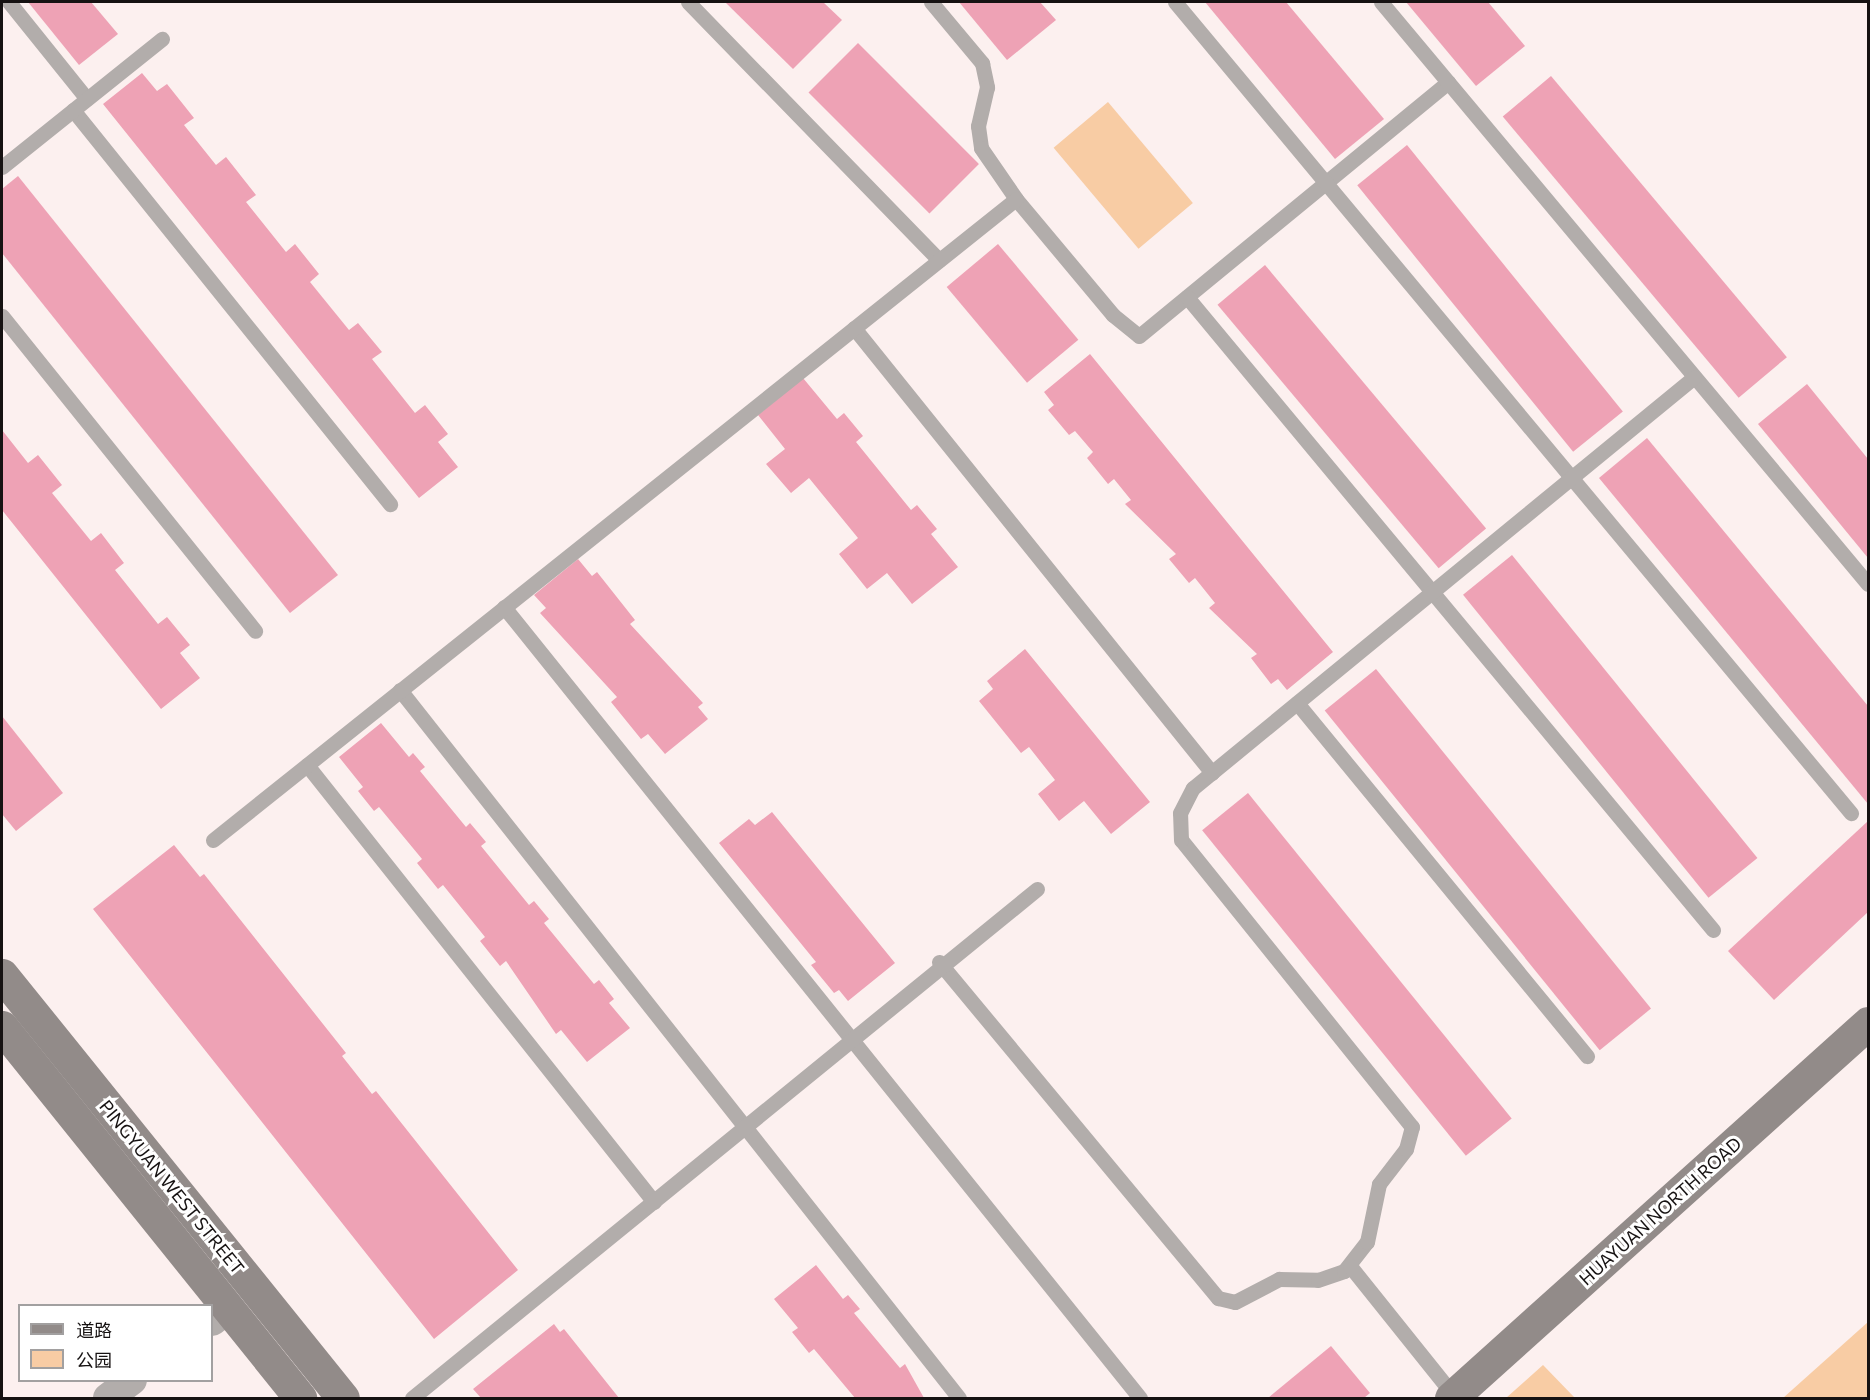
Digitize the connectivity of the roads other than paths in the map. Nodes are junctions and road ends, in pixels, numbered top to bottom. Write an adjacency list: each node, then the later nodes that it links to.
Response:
1 (9, 2): 8 (lane)
2 (688, 2): 13 (lane)
3 (931, 2): 12 (lane)
4 (1175, 2): 11 (lane)
5 (1382, 2): 7 (lane)
6 (162, 39): 8 (lane)
7 (1448, 82): 11 (lane); 17 (lane)
8 (87, 99): 9 (lane)
9 (73, 110): 10 (lane); 19 (lane)
10 (2, 167)
11 (1326, 183): 14 (lane); 18 (lane)
12 (1016, 199): 13 (lane); 14 (lane)
13 (939, 260): 16 (lane)
14 (1187, 297): 21 (lane)
15 (2, 316): 23 (lane)
16 (854, 328): 22 (lane); 27 (lane)
17 (1692, 378): 18 (lane); 20 (lane)
18 (1572, 477): 21 (lane); 28 (lane)
19 (390, 504)
20 (1869, 584)
21 (1432, 592): 25 (lane); 31 (lane)
22 (504, 607): 24 (lane); 36 (lane)
23 (255, 630)
24 (400, 690): 26 (lane); 38 (lane)
25 (1297, 703): 27 (lane); 37 (lane)
26 (306, 765): 29 (lane); 39 (lane)
27 (1212, 773): 40 (lane)
28 (1851, 813)
29 (213, 840)
30 (1037, 889): 32 (lane)
31 (1713, 930)
32 (941, 964): 36 (lane); 40 (lane)
33 (2, 975): 47 (main road, PINGYUAN WEST STREET)
34 (1869, 1023): 44 (main road, HUAYUAN NORTH ROAD)
35 (2, 1027): 41 (main road, PINGYUAN WEST STREET)
36 (852, 1040): 38 (lane); 50 (lane)
37 (1587, 1056)
38 (745, 1127): 39 (lane); 49 (lane)
39 (654, 1202): 48 (lane)
40 (1350, 1266): 44 (lane)
41 (212, 1304)
42 (220, 1315): 46 (main road, PINGYUAN WEST STREET)
43 (129, 1382): 45 (street)
44 (1453, 1397)
45 (108, 1398)
46 (300, 1398)
47 (343, 1398)
48 (412, 1398)
49 (959, 1398)
50 (1140, 1398)

